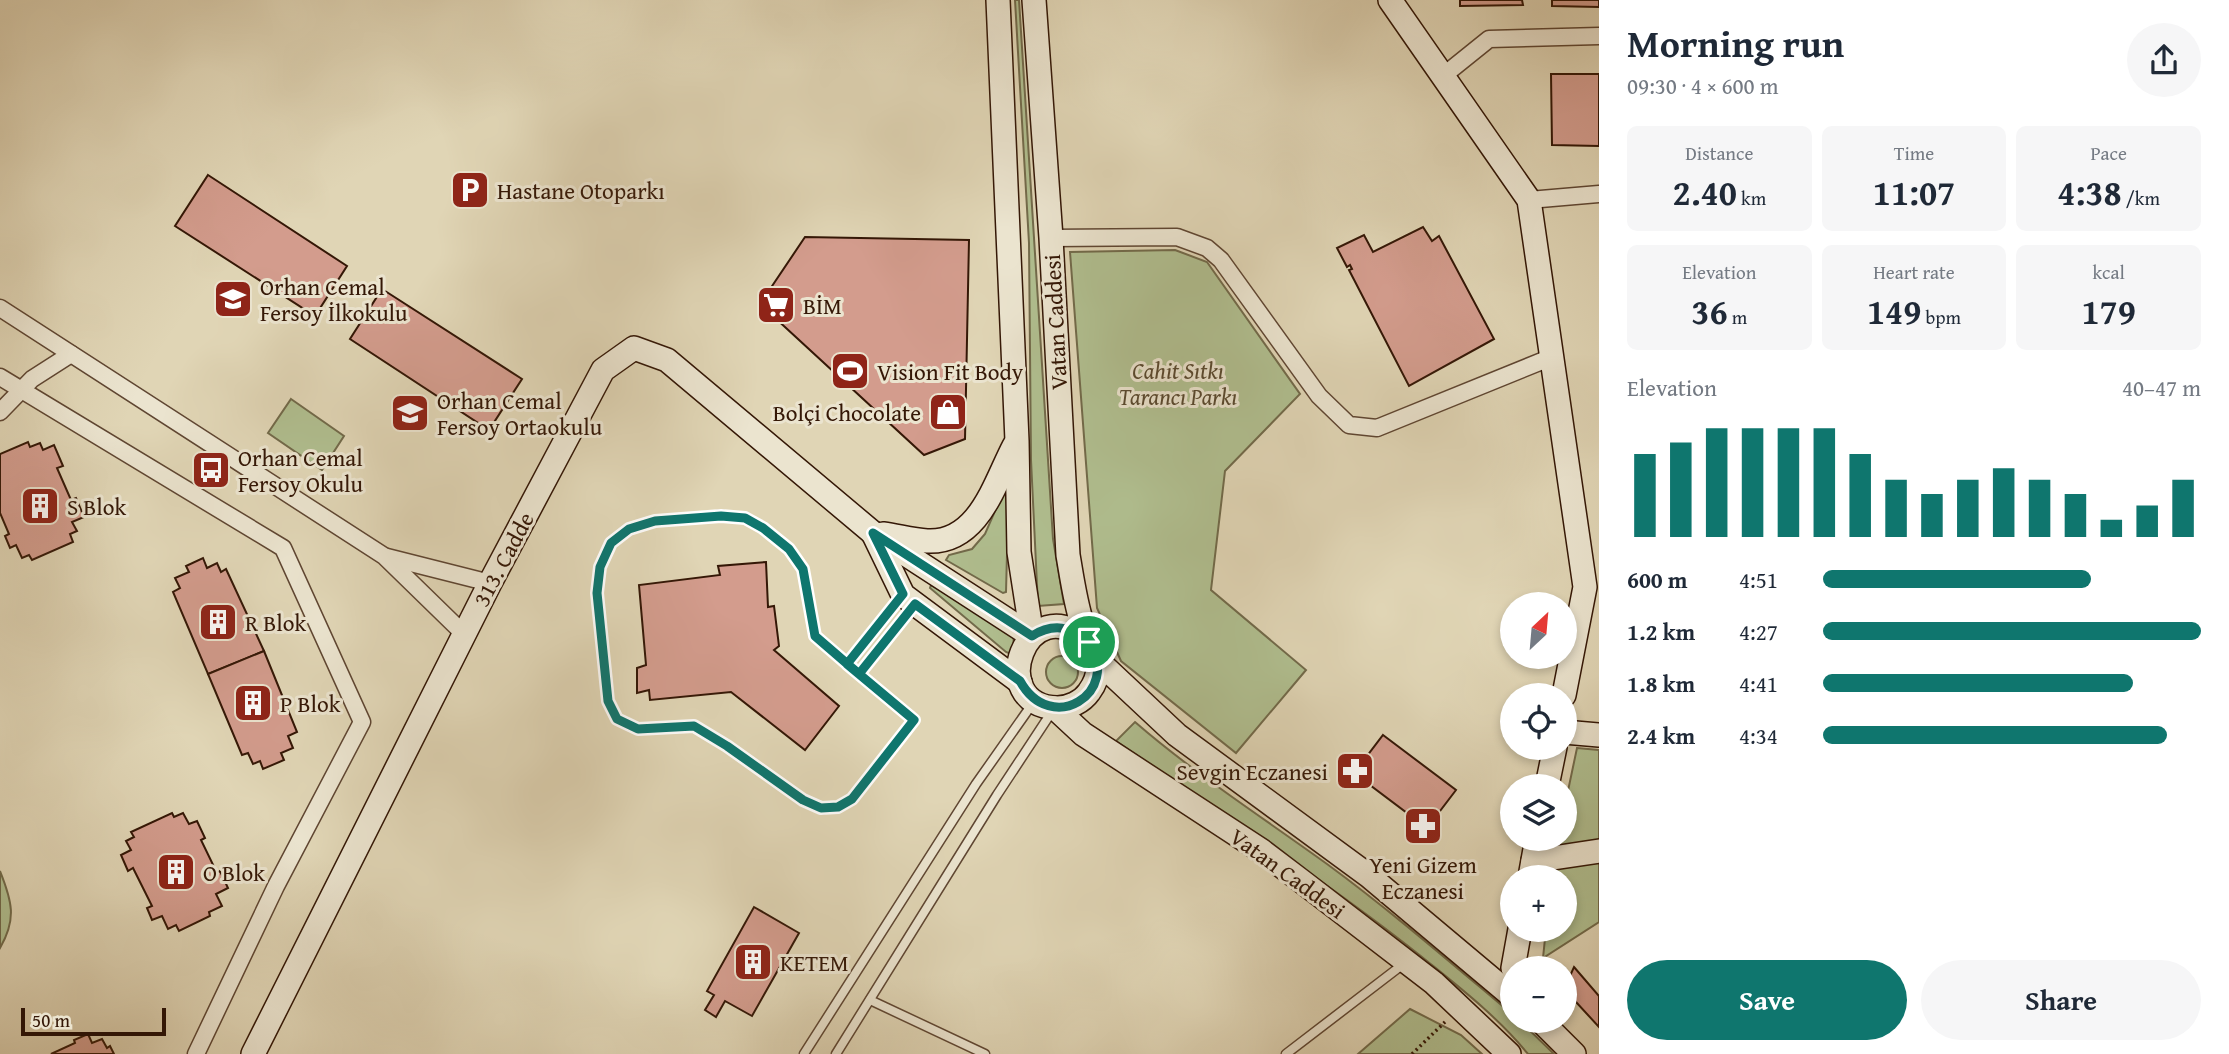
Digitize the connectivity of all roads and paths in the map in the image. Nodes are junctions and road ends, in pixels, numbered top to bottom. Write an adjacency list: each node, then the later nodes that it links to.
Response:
1 (998, 0): 15 (main road, Vatan Caddesi)
2 (1034, 0): 8 (main road, Vatan Caddesi)
3 (1390, 0): 5 (main road)
4 (1599, 36): 5 (street)
5 (1443, 75): 7 (main road)
6 (1599, 194): 7 (street)
7 (1529, 200): 11 (main road)
8 (1051, 238): 11 (street); 22 (main road, Vatan Caddesi)
9 (0, 308): 10 (street)
10 (71, 354): 13 (street); 17 (street)
11 (1552, 357): 26 (main road)
12 (0, 377): 13 (street)
13 (21, 390): 14 (street); 37 (street)
14 (0, 412)
15 (1017, 441): 16 (main road); 21 (main road, Vatan Caddesi)
16 (873, 533): 18 (main road, 313. Cadde); 19 (main road, 313. Cadde); 21 (main road, 313. Cadde)
17 (384, 556): 18 (street); 20 (street)
18 (490, 583): 20 (main road, 313. Cadde)
19 (909, 599): 23 (lane); 24 (lane); 25 (main road, 313. Cadde)
20 (464, 634): 38 (main road, 313. Cadde)
21 (1032, 636): 22 (main road, Vatan Caddesi); 25 (main road)
22 (1093, 652): 27 (main road); 33 (main road, Vatan Caddesi)
23 (847, 664): 24 (lane); 24 (lane)
24 (859, 674)
25 (1020, 681): 27 (main road, Vatan Caddesi)
26 (1566, 683)
27 (1045, 704): 32 (main road, Vatan Caddesi); 34 (lane); 39 (lane)
28 (1577, 733): 29 (main road)
29 (1599, 735)
30 (1599, 851): 31 (main road)
31 (1533, 859)
32 (1407, 961): 35 (main road, Vatan Caddesi); 42 (lane)
33 (1500, 979)
34 (870, 1000): 40 (lane); 41 (lane)
35 (1460, 1008): 43 (path); 44 (main road, Vatan Caddesi)
36 (1553, 1033): 45 (main road)
37 (196, 1054)
38 (253, 1054)
39 (804, 1054)
40 (836, 1054)
41 (985, 1054)
42 (1286, 1054)
43 (1412, 1054)
44 (1510, 1054)
45 (1574, 1054)

